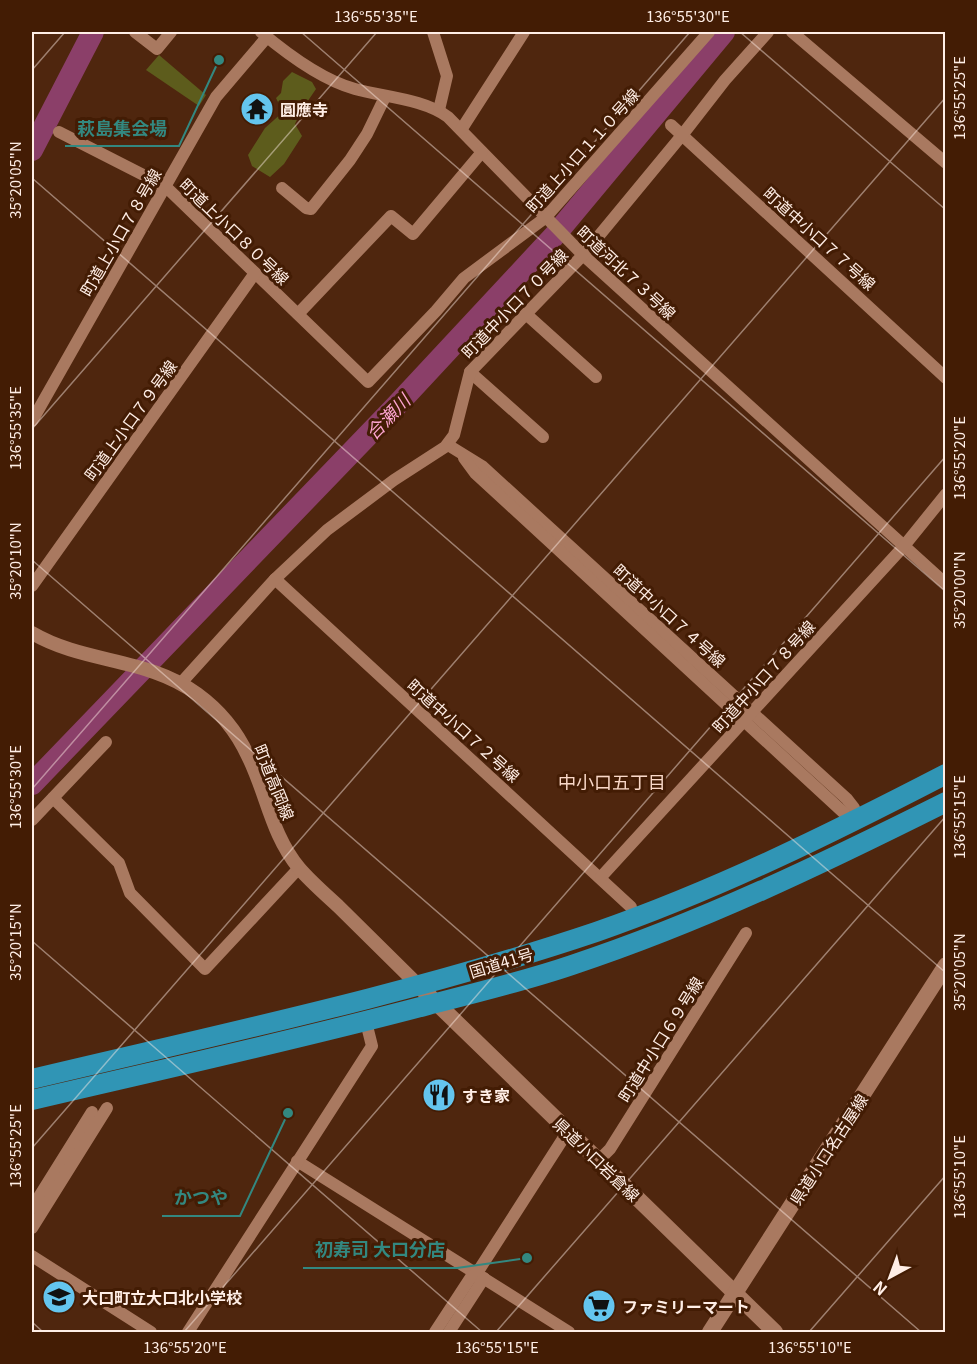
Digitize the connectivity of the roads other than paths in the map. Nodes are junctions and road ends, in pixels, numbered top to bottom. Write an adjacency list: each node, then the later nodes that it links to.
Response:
1 (135, 32): 2 (street)
2 (171, 32)
3 (433, 32): 10 (street)
4 (524, 32): 12 (street)
5 (709, 32): 19 (street, 町道上小口１１０号線)
6 (768, 32): 14 (street, 町道中小口７０号線)
7 (792, 32): 16 (street)
8 (264, 34): 9 (street, 町道河北７３号線); 17 (street, 町道上小口７８号線)
9 (385, 97): 10 (street, 町道河北７３号線); 18 (street)
10 (439, 110): 12 (street, 町道河北７３号線)
11 (671, 125): 14 (street, 町道中小口７７号線)
12 (461, 130): 15 (street, 町道河北７３号線)
13 (59, 132): 17 (street, 町道上小口８０号線)
14 (684, 134): 20 (street, 町道中小口７０号線); 26 (street, 町道中小口７７号線)
15 (482, 152): 19 (street, 町道河北７３号線); 22 (street)
16 (945, 163)
17 (165, 186): 21 (street, 町道上小口８０号線); 28 (street, 町道上小口７８号線)
18 (282, 188)
19 (547, 220): 20 (street, 町道河北７３号線); 27 (street, 町道上小口１１０号線)
20 (583, 255): 23 (street, 町道中小口７０号線); 32 (street, 町道河北７３号線)
21 (255, 273): 22 (street, 町道上小口８０号線); 35 (street, 町道上小口７９号線)
22 (298, 314): 27 (street, 町道上小口８０号線)
23 (526, 314): 24 (street, 町道中小口７０号線); 25 (street)
24 (470, 372): 29 (street); 30 (street, 町道中小口７０号線)
25 (596, 377)
26 (945, 378)
27 (368, 382)
28 (32, 421)
29 (543, 437)
30 (448, 445): 33 (street); 38 (street, 町道中小口７４号線)
31 (945, 494): 32 (street, 町道中小口７８号線)
32 (904, 546): 34 (street, 町道河北７３号線); 38 (street, 町道中小口７８号線)
33 (275, 579): 37 (street); 46 (street, 町道中小口７２号線)
34 (945, 584)
35 (32, 586)
36 (32, 633): 37 (street, 町道高岡線)
37 (181, 683): 45 (street, 町道高岡線)
38 (748, 716): 43 (street, 町道中小口７４号線); 46 (street, 町道中小口７８号線)
39 (106, 742): 41 (street)
40 (945, 774): 50 (highway, 国道41号)
41 (53, 798): 44 (street); 45 (street)
42 (945, 802): 51 (highway, 国道41号)
43 (849, 811)
44 (32, 820)
45 (299, 868): 50 (street, 町道高岡線)
46 (601, 878): 47 (street, 町道中小口７２号線)
47 (631, 907)
48 (746, 933): 59 (street, 町道中小口６９号線)
49 (945, 965): 64 (main road, 県道小口名古屋線)
50 (419, 986): 51 (main road, 県道小口岩倉線); 53 (highway, 国道41号)
51 (436, 1003): 52 (highway, 国道41号); 57 (main road, 県道小口岩倉線)
52 (366, 1022): 54 (highway, 国道41号); 58 (street)
53 (32, 1079)
54 (32, 1100)
55 (107, 1108): 61 (street)
56 (92, 1112): 60 (street)
57 (568, 1131): 59 (main road, 県道小口岩倉線); 63 (street)
58 (297, 1161): 63 (street); 66 (street)
59 (598, 1161): 64 (main road, 県道小口岩倉線)
60 (32, 1208)
61 (32, 1228)
62 (32, 1256): 65 (street)
63 (480, 1276): 67 (street); 68 (street); 69 (street)
64 (735, 1294): 70 (main road, 県道小口名古屋線); 71 (main road, 県道小口岩倉線)
65 (151, 1332)
66 (188, 1332)
67 (435, 1332)
68 (449, 1332)
69 (569, 1332)
70 (710, 1332)
71 (775, 1332)

